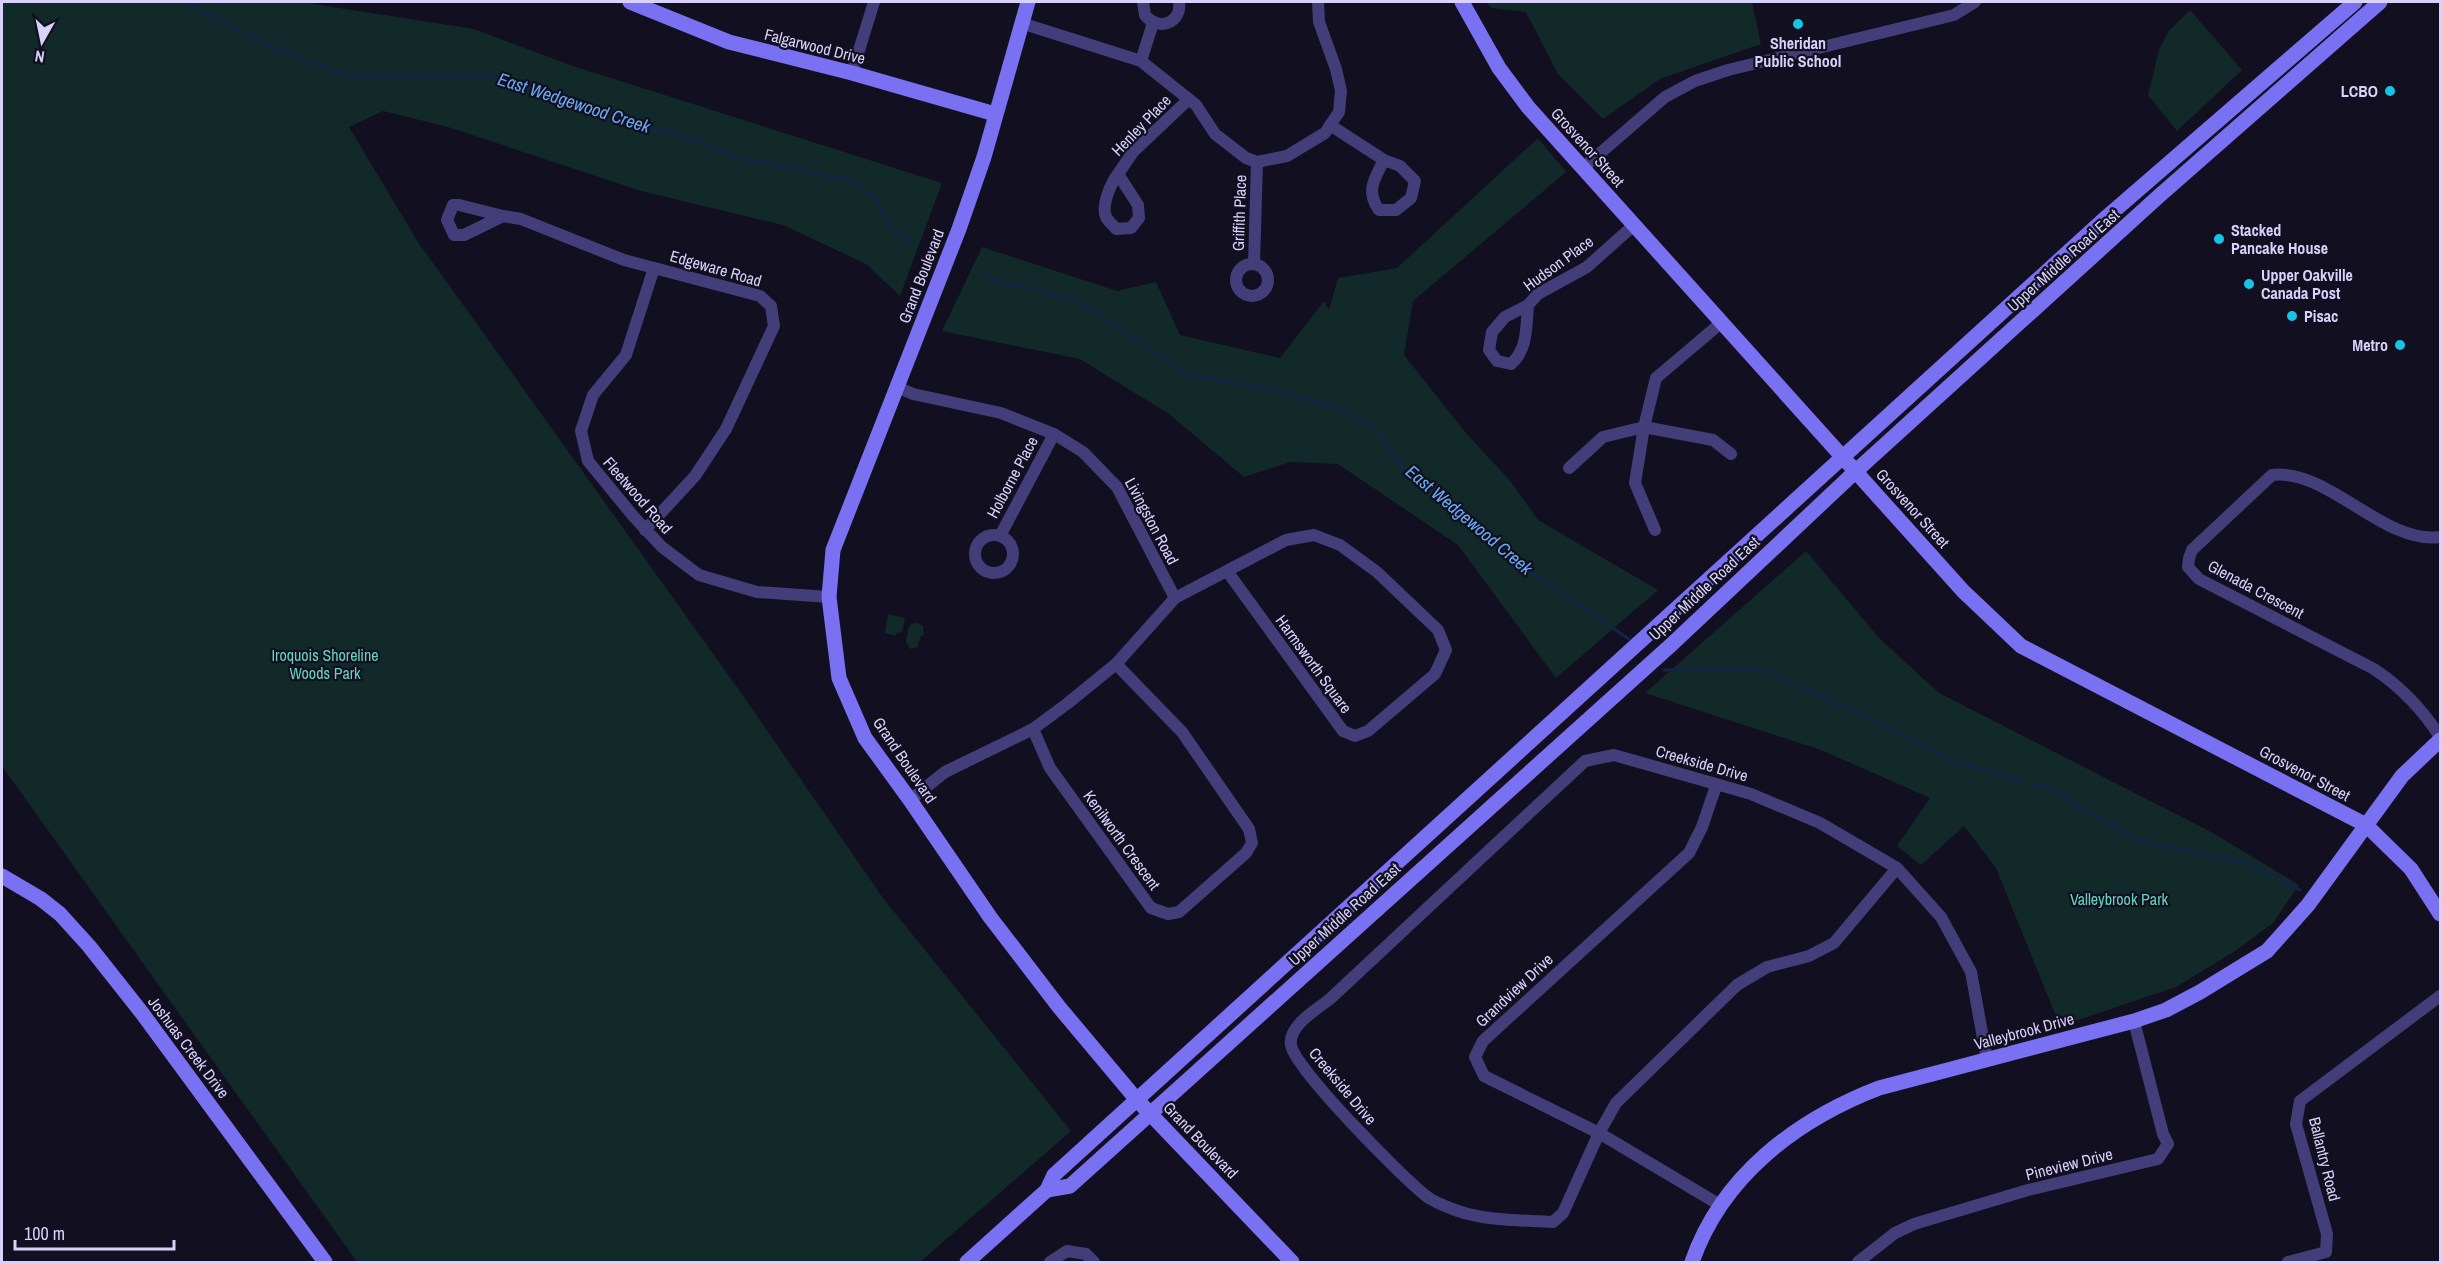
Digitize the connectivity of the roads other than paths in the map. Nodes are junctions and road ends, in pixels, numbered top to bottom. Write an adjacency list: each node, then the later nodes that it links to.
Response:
1 (630, 2): 14 (street, Falgarwood Drive)
2 (874, 2): 14 (street)
3 (1028, 2): 11 (street, Grand Boulevard)
4 (1143, 2): 12 (street)
5 (1179, 2): 12 (street)
6 (1318, 2): 17 (street)
7 (1462, 2): 20 (street, Grosvenor Street)
8 (1975, 2): 20 (street)
9 (2355, 2): 32 (street, Upper Middle Road East)
10 (2380, 2): 34 (street, Upper Middle Road East)
11 (1022, 23): 13 (street); 16 (street, Grand Boulevard)
12 (1153, 23): 13 (street)
13 (1141, 61): 15 (street)
14 (852, 73): 16 (street, Falgarwood Drive)
15 (1189, 99): 19 (street); 21 (street, Henley Place)
16 (995, 114): 28 (street, Grand Boulevard)
17 (1330, 124): 18 (street); 19 (street)
18 (1384, 160)
19 (1257, 162): 24 (street, Griffith Place)
20 (1583, 168): 23 (street, Grosvenor Street)
21 (1118, 174)
22 (503, 216): 25 (street, Edgeware Road)
23 (1634, 225): 26 (street, Hudson Place); 27 (street, Grosvenor Street)
24 (1254, 264)
25 (654, 268): 35 (street, Fleetwood Road); 35 (street, Edgeware Road)
26 (1528, 305): 26 (street, Hudson Place)
27 (1722, 322): 29 (street); 32 (street, Grosvenor Street)
28 (897, 387): 30 (street, Livingston Road); 40 (street, Grand Boulevard)
29 (1644, 427): 31 (street); 33 (street); 36 (street)
30 (1054, 434): 37 (street, Holborne Place); 41 (street, Livingston Road)
31 (1731, 454)
32 (1844, 458): 34 (street, Grosvenor Street); 54 (street, Upper Middle Road East)
33 (1569, 468)
34 (1856, 471): 47 (street, Grosvenor Street); 55 (street, Upper Middle Road East)
35 (645, 530): 40 (street, Fleetwood Road)
36 (1655, 530)
37 (1000, 536)
38 (2440, 537): 44 (street, Glenada Crescent)
39 (1227, 571): 39 (street, Harmsworth Square); 41 (street, Harmsworth Square)
40 (829, 597): 46 (street, Grand Boulevard)
41 (1175, 598): 42 (street, Harmsworth Square)
42 (1116, 664): 43 (street, Harmsworth Square); 43 (street, Kenilworth Crescent)
43 (1033, 729): 46 (street, Harmsworth Square)
44 (2440, 738): 47 (street, Valleybrook Drive)
45 (1716, 786): 48 (street, Creekside Drive); 56 (street, Grandview Drive); 56 (street, Creekside Drive)
46 (910, 800): 54 (street, Grand Boulevard)
47 (2366, 825): 50 (street, Grosvenor Street); 52 (street, Valleybrook Drive)
48 (1897, 868): 53 (street, Creekside Drive); 56 (street, Creekside Drive)
49 (2, 876): 59 (street, Joshuas Creek Drive)
50 (2440, 914)
51 (2440, 996): 66 (street, Ballantry Road)
52 (2134, 1021): 53 (street, Valleybrook Drive); 65 (street, Pineview Drive)
53 (1988, 1060): 58 (street, Valleybrook Drive)
54 (1137, 1100): 55 (street, Grand Boulevard); 57 (street, Upper Middle Road East)
55 (1149, 1113): 57 (street, Upper Middle Road East); 63 (street, Grand Boulevard)
56 (1599, 1133): 58 (street, Grandview Drive)
57 (1047, 1190): 60 (street, Upper Middle Road East)
58 (1720, 1205): 64 (street, Valleybrook Drive)
59 (325, 1263)
60 (967, 1263)
61 (1050, 1263): 62 (street)
62 (1094, 1263)
63 (1292, 1263)
64 (1692, 1263)
65 (1858, 1263)
66 (2288, 1263)

